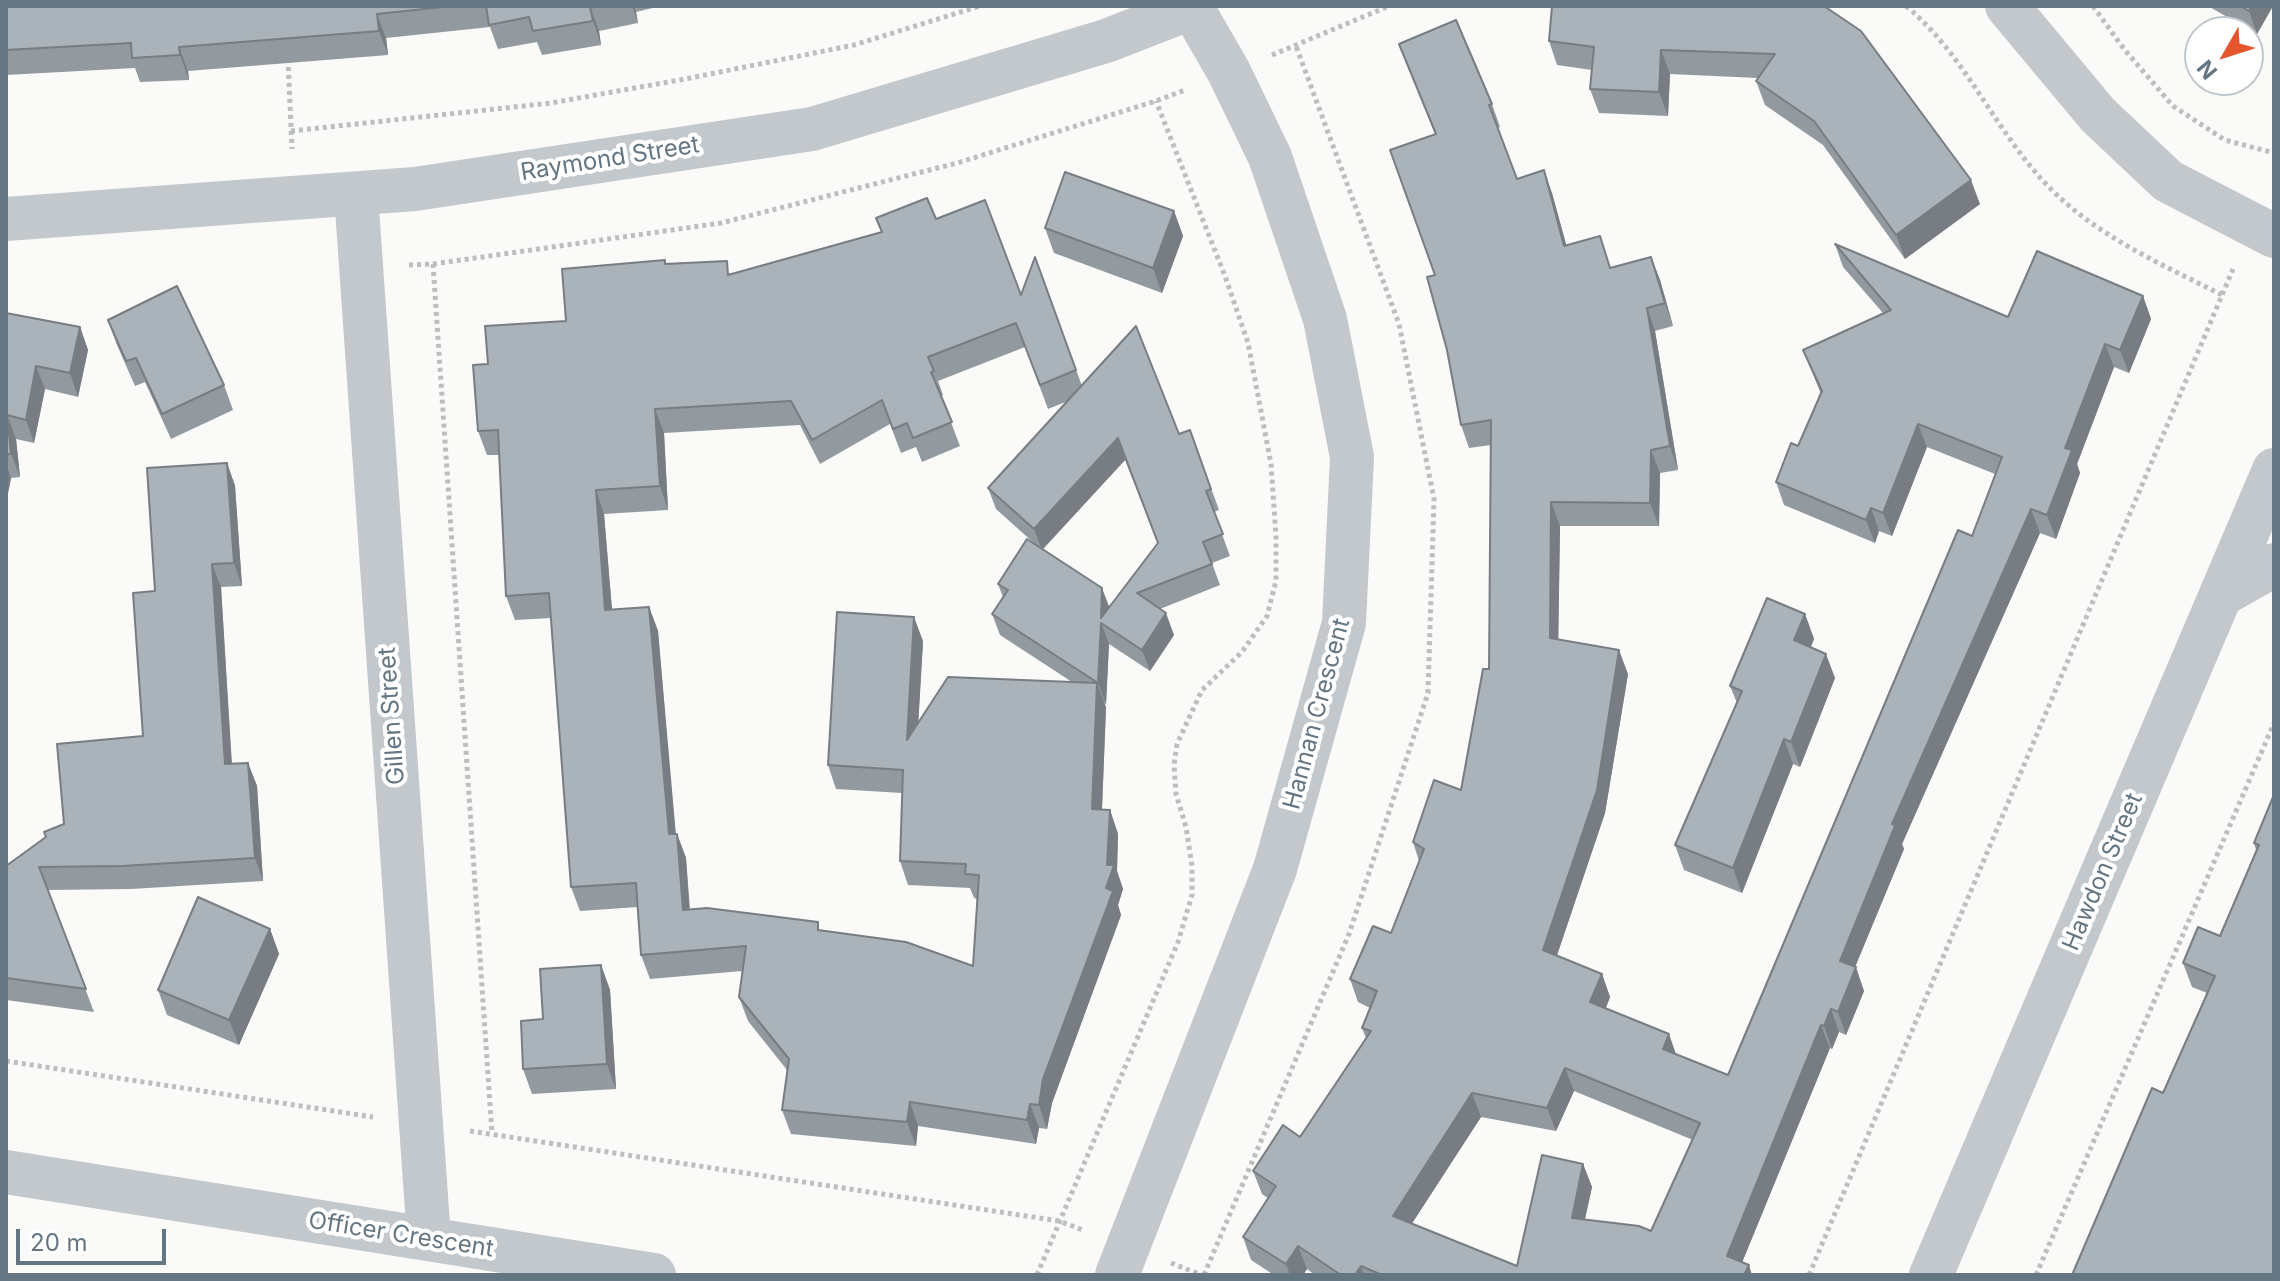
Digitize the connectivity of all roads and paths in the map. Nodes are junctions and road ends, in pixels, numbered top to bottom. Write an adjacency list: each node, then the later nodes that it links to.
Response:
1 (980, 6): 9 (path)
2 (1389, 6): 7 (path)
3 (1906, 6): 30 (path)
4 (2007, 6): 14 (street)
5 (2093, 6): 10 (path)
6 (1194, 7): 11 (street, Raymond Street); 28 (street, Hannan Crescent)
7 (1296, 46)
8 (288, 53): 9 (path)
9 (291, 131): 12 (path)
10 (2274, 153)
11 (356, 194): 12 (street, Raymond Street); 21 (street, Gillen Street)
12 (295, 197): 13 (street, Raymond Street)
13 (6, 219)
14 (2274, 236)
15 (2274, 470): 17 (street, Hawdon Street)
16 (2274, 565): 17 (street)
17 (2221, 595): 31 (street, Hawdon Street)
18 (2274, 723): 32 (path)
19 (1349, 934): 29 (path)
20 (6, 1061): 21 (path)
21 (420, 1124): 22 (path); 25 (street, Gillen Street)
22 (492, 1134): 24 (path); 24 (path)
23 (6, 1172): 25 (street, Officer Crescent)
24 (1059, 1221): 27 (path)
25 (429, 1239): 26 (street, Officer Crescent)
26 (654, 1275)
27 (1037, 1275)
28 (1117, 1275)
29 (1204, 1275)
30 (1809, 1275)
31 (1931, 1275)
32 (2036, 1275)

